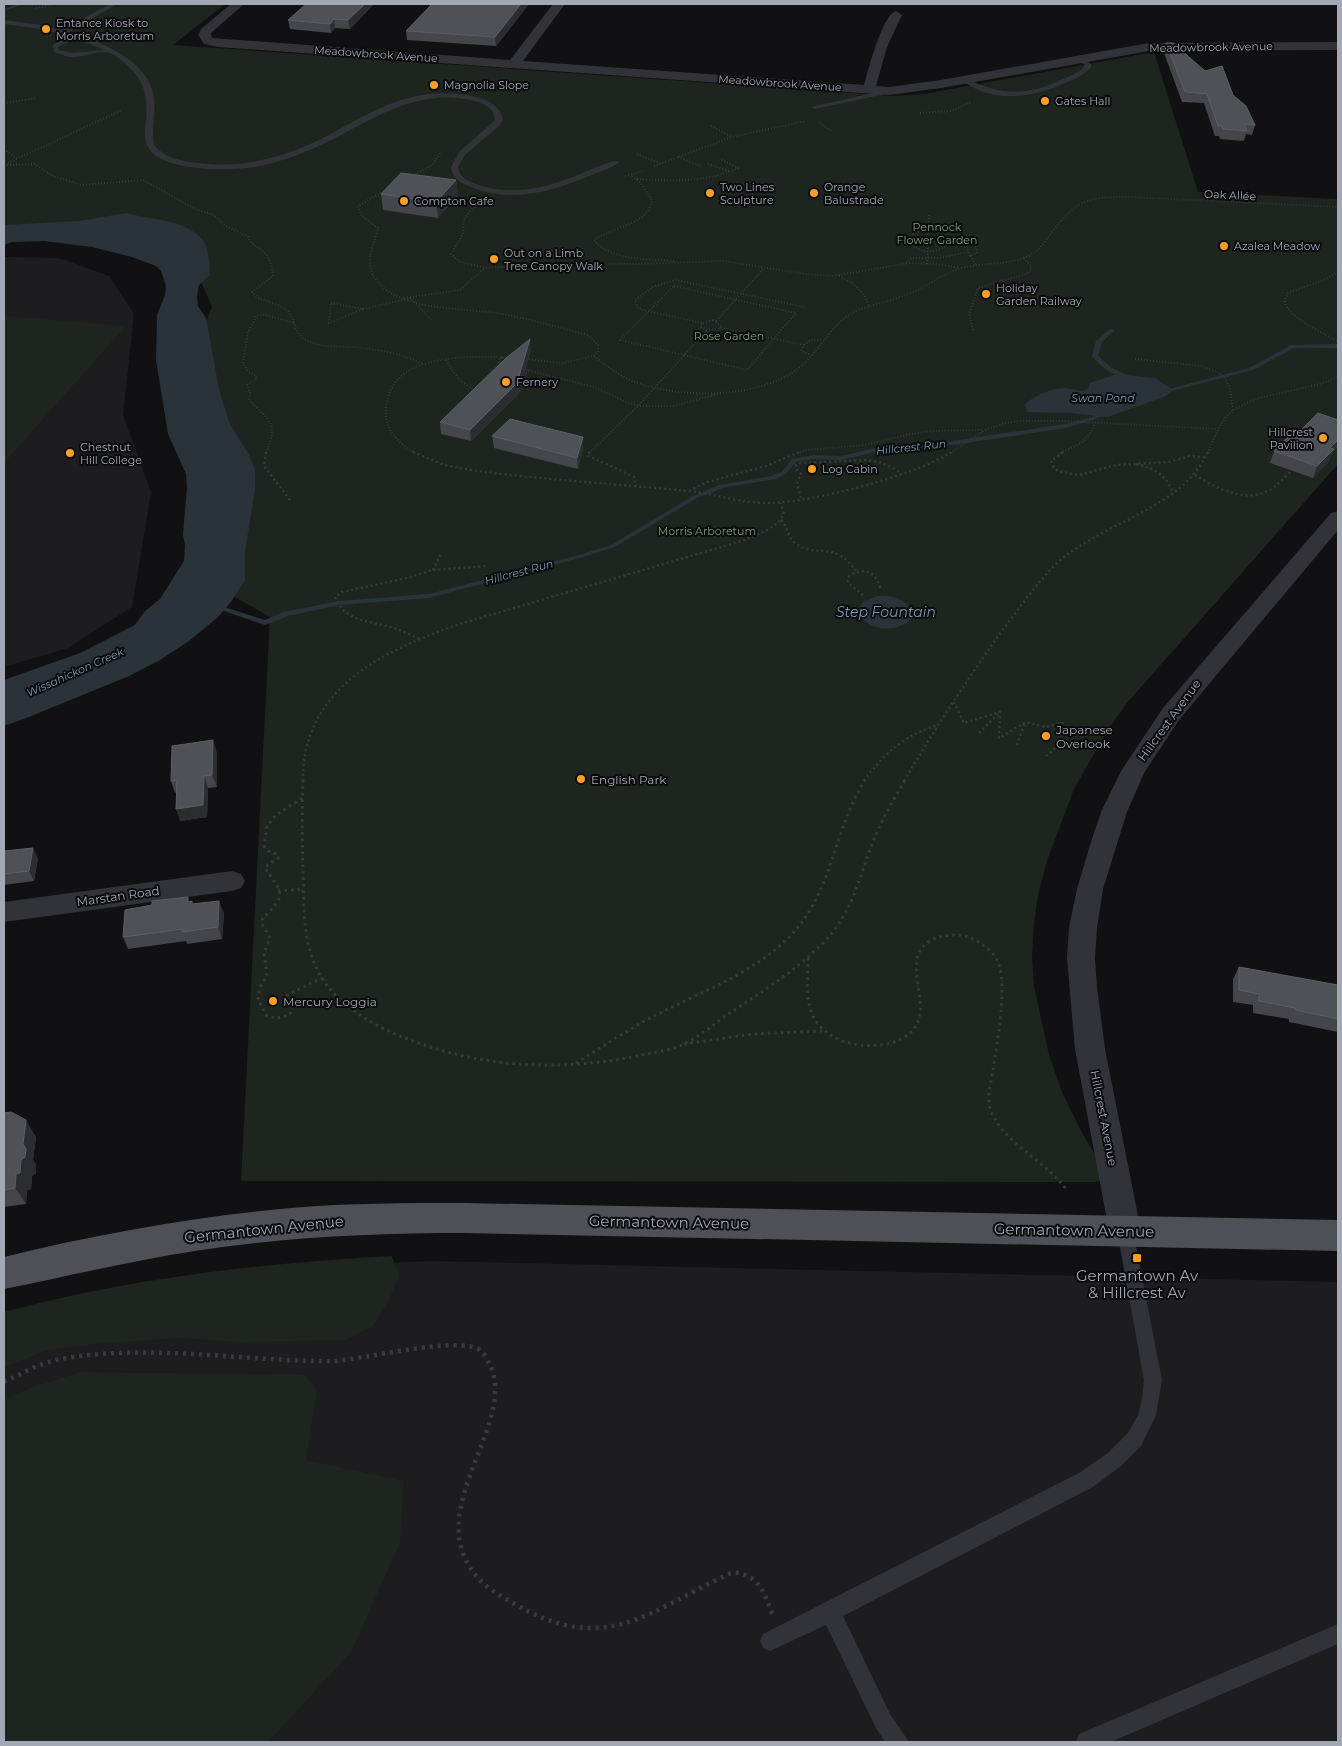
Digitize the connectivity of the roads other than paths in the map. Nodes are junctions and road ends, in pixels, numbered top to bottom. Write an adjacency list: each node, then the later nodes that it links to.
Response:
1 (114, 4): 6 (lane)
2 (238, 4): 12 (street, Meadowbrook Avenue)
3 (559, 4): 12 (street)
4 (896, 15): 14 (street)
5 (4, 23): 6 (lane); 7 (lane)
6 (64, 31): 7 (lane); 8 (lane)
7 (57, 34): 8 (lane)
8 (74, 36): 10 (lane); 10 (lane)
9 (1338, 46): 11 (street, Meadowbrook Avenue)
10 (110, 51): 17 (lane)
11 (1080, 59): 13 (street, Meadowbrook Avenue); 13 (lane)
12 (514, 64): 14 (street, Meadowbrook Avenue)
13 (965, 80): 15 (street, Meadowbrook Avenue)
14 (869, 89): 15 (street, Meadowbrook Avenue)
15 (886, 90): 16 (lane)
16 (815, 107)
17 (616, 162)
18 (1338, 517): 21 (street, Hillcrest Avenue)
19 (232, 882): 20 (street, Marstan Road)
20 (4, 912)
21 (1125, 1231): 22 (main road, Germantown Avenue); 23 (main road, Germantown Avenue); 24 (lane)
22 (1338, 1236)
23 (4, 1273)
24 (830, 1612): 26 (lane); 27 (lane)
25 (1338, 1634): 28 (lane)
26 (770, 1641)
27 (898, 1742)
28 (1087, 1742)

